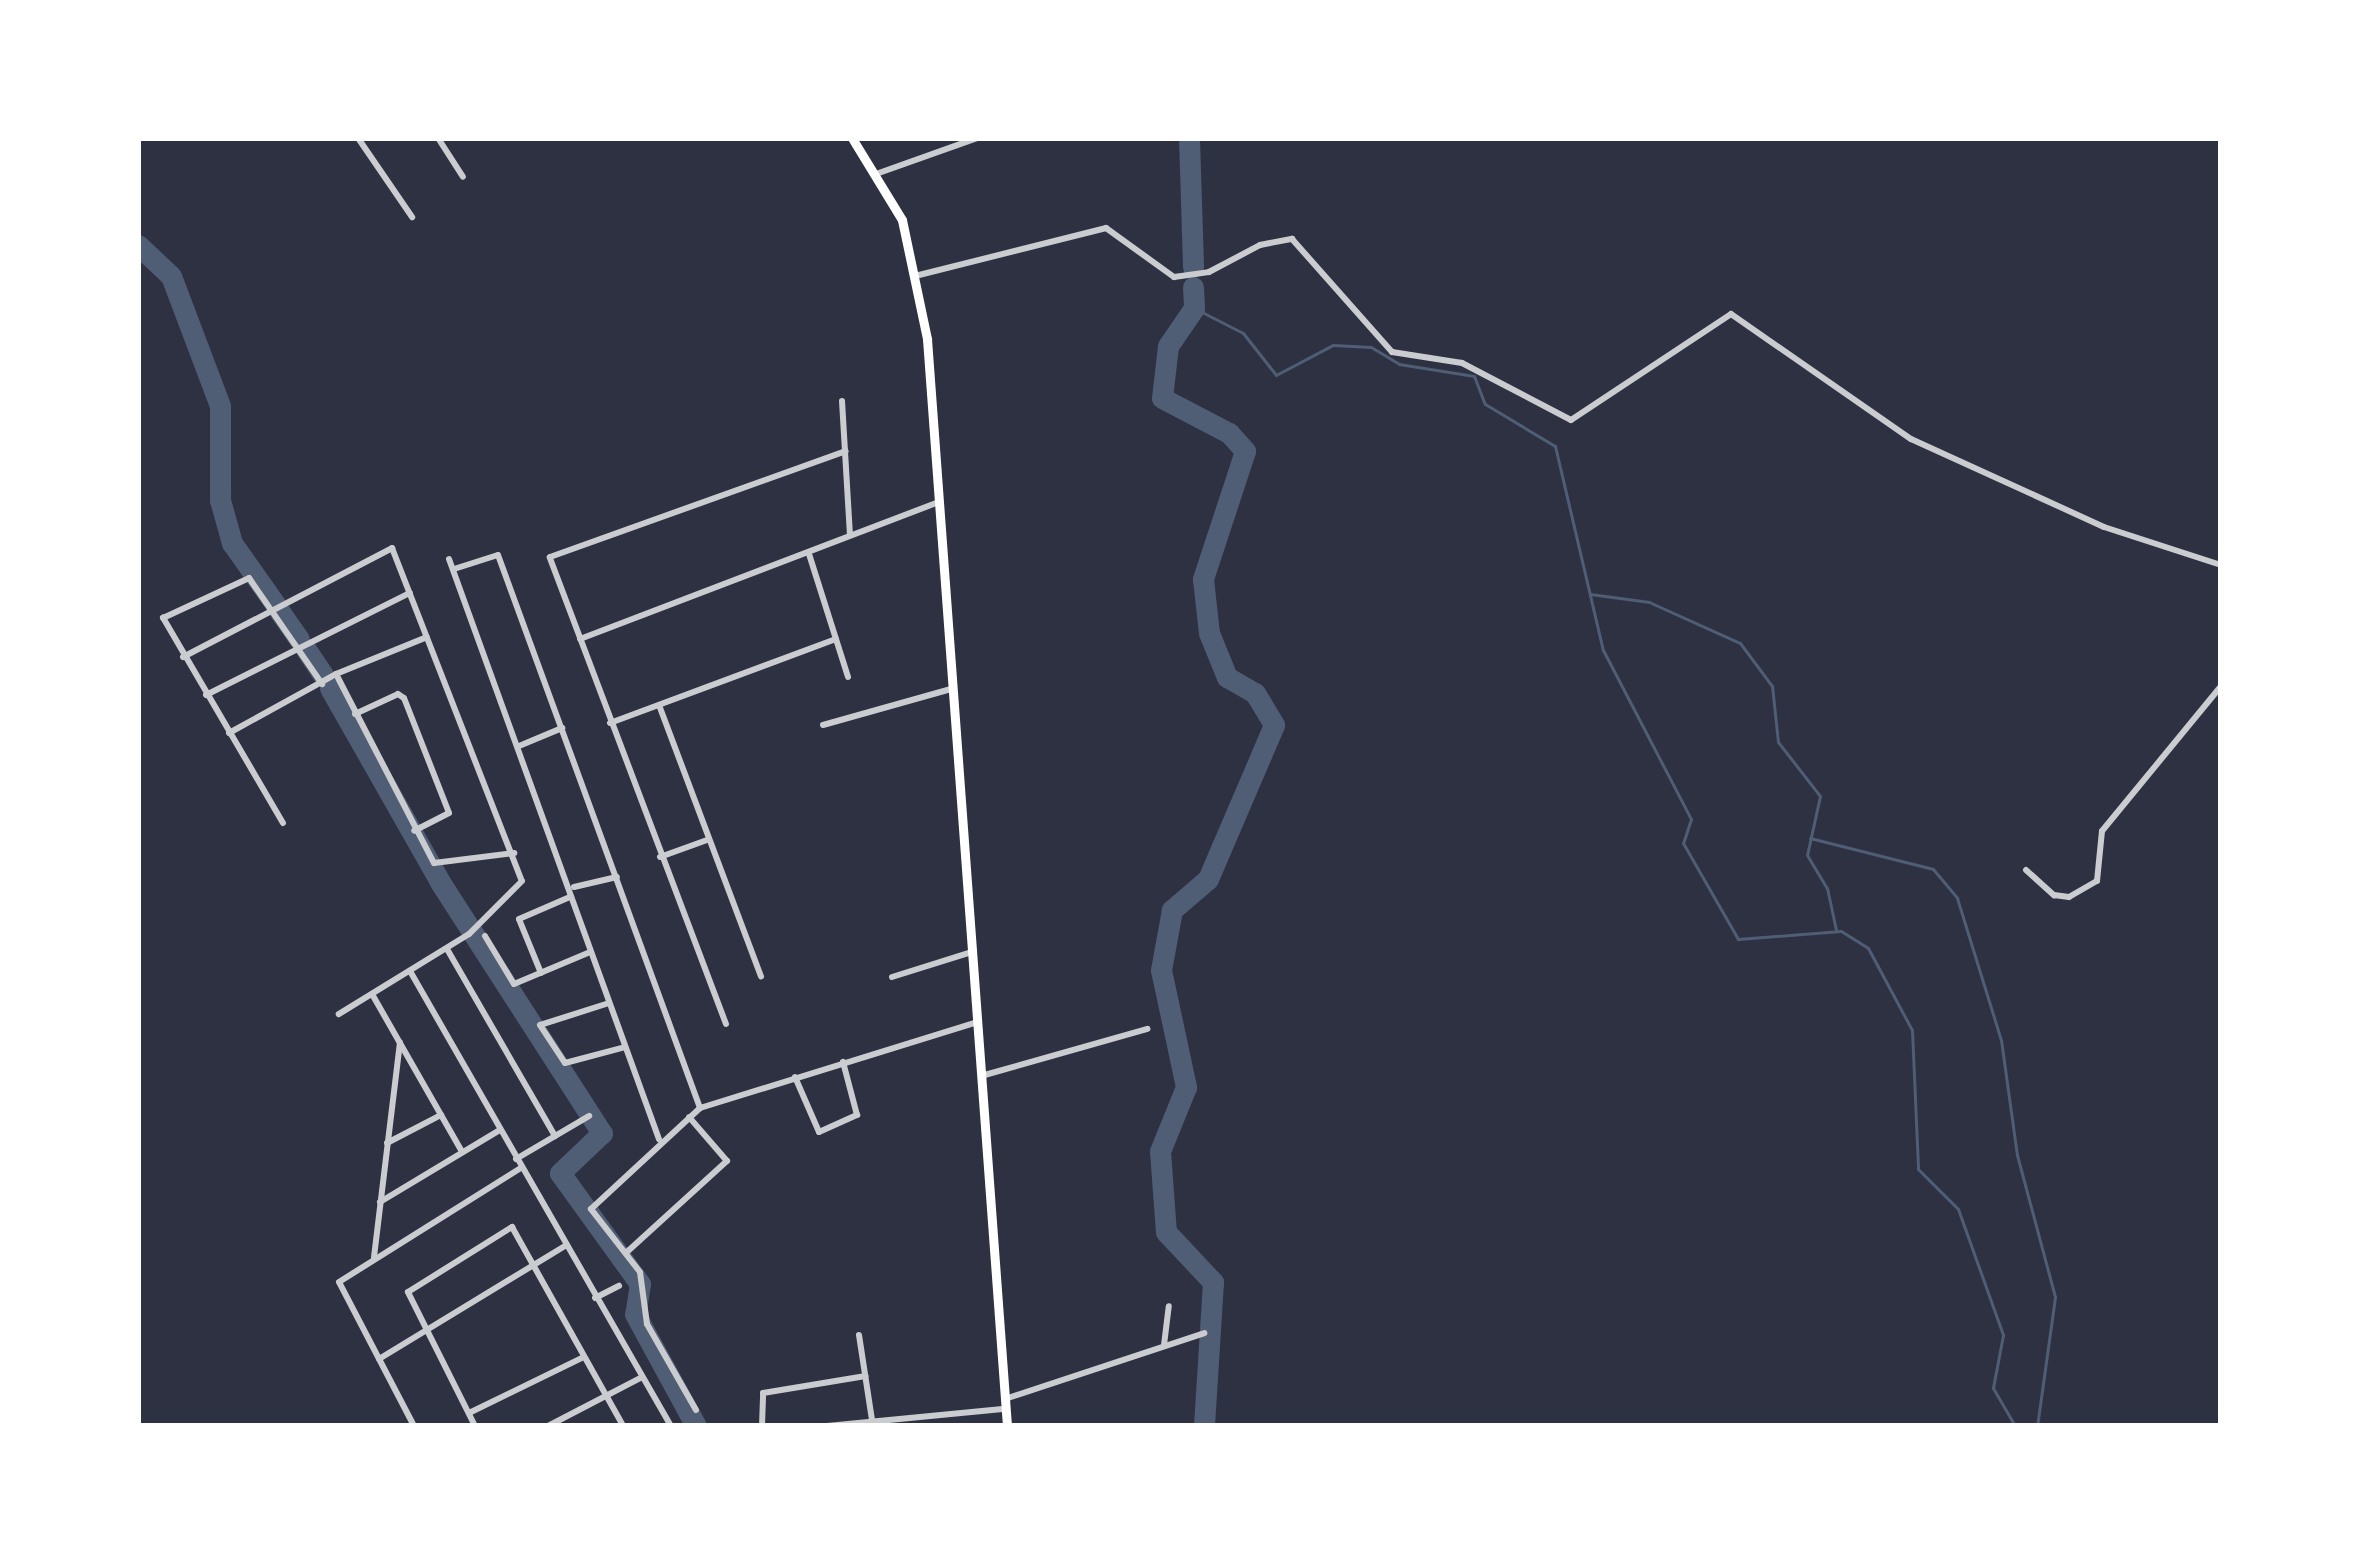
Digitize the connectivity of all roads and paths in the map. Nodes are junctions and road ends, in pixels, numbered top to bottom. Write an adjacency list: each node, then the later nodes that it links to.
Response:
1 (358, 138): 7 (street)
2 (438, 138): 6 (street)
3 (852, 138): 5 (main road)
4 (977, 138): 5 (street)
5 (876, 174): 8 (main road)
6 (463, 177)
7 (412, 217)
8 (919, 275): 11 (main road); 15 (street)
9 (842, 401): 10 (street)
10 (846, 451): 12 (street); 21 (street)
11 (940, 502): 12 (street); 28 (main road)
12 (850, 534): 13 (street)
13 (808, 553): 20 (street); 21 (street)
14 (449, 559): 16 (street)
15 (2221, 565)
16 (454, 569): 34 (street); 36 (street)
17 (410, 592): 18 (street); 19 (street); 22 (street)
18 (272, 610): 22 (street); 23 (street); 23 (street)
19 (428, 637): 24 (street); 40 (street)
20 (836, 639): 25 (street); 30 (street)
21 (580, 640): 32 (street)
22 (296, 647): 26 (street); 29 (street)
23 (183, 657): 29 (street)
24 (336, 674): 26 (street); 31 (street)
25 (848, 676)
26 (322, 684): 35 (street)
27 (2221, 686): 42 (street)
28 (951, 689): 33 (street); 49 (main road)
29 (206, 695): 35 (street)
30 (659, 705): 32 (street); 39 (street)
31 (355, 714): 38 (street); 38 (street)
32 (610, 723): 41 (street)
33 (823, 725)
34 (562, 728): 36 (street); 43 (street)
35 (229, 733): 37 (street)
36 (519, 746): 44 (street)
37 (283, 824)
38 (414, 831): 40 (street)
39 (708, 840): 41 (street); 52 (street)
40 (514, 853): 47 (street)
41 (660, 857): 58 (street)
42 (2026, 869)
43 (617, 877): 44 (street); 65 (street)
44 (574, 887): 45 (street)
45 (570, 897): 48 (street); 51 (street)
46 (484, 936): 51 (street)
47 (447, 949): 50 (street); 70 (street)
48 (590, 952): 51 (street); 55 (street)
49 (972, 952): 53 (street); 57 (main road)
50 (410, 971): 54 (street); 69 (street)
51 (541, 973)
52 (761, 977)
53 (892, 977)
54 (372, 994): 56 (street); 60 (street)
55 (609, 1003): 61 (street); 61 (street)
56 (339, 1014)
57 (978, 1022): 62 (street); 64 (main road)
58 (726, 1024)
59 (1148, 1029): 64 (street)
60 (400, 1043): 66 (street); 72 (street)
61 (625, 1047): 71 (street)
62 (843, 1062): 63 (street); 63 (street)
63 (795, 1076): 65 (street)
64 (981, 1076): 93 (main road)
65 (700, 1108): 68 (street)
66 (441, 1115): 72 (street); 73 (street)
67 (589, 1116): 70 (street)
68 (688, 1117): 71 (street); 78 (street)
69 (500, 1130): 73 (street); 74 (street)
70 (555, 1136): 74 (street)
71 (659, 1140): 78 (street)
72 (387, 1143): 76 (street)
73 (462, 1152): 76 (street)
74 (516, 1159): 75 (street)
75 (521, 1168): 77 (street); 79 (street)
76 (380, 1202): 79 (street)
77 (565, 1246): 80 (street); 82 (street)
78 (628, 1251): 94 (street)
79 (374, 1257): 89 (street)
80 (535, 1265): 84 (street); 84 (street); 88 (street)
81 (619, 1286): 82 (street)
82 (594, 1299): 91 (street)
83 (1168, 1306): 87 (street)
84 (427, 1333): 89 (street); 95 (street)
85 (1204, 1333): 87 (street)
86 (860, 1334): 90 (street)
87 (1164, 1345): 93 (street)
88 (584, 1357): 92 (street); 95 (street)
89 (380, 1359): 98 (street)
90 (866, 1376): 96 (street); 103 (street)
91 (642, 1377): 92 (street); 102 (street)
92 (605, 1397): 100 (street); 101 (street)
93 (1005, 1404): 97 (street); 105 (main road)
94 (696, 1410)
95 (469, 1412): 99 (street)
96 (872, 1420): 97 (street); 104 (street)
97 (890, 1422)
98 (414, 1426)
99 (475, 1426)
100 (548, 1426)
101 (623, 1426)
102 (671, 1426)
103 (762, 1426)
104 (827, 1426)
105 (1007, 1426)

